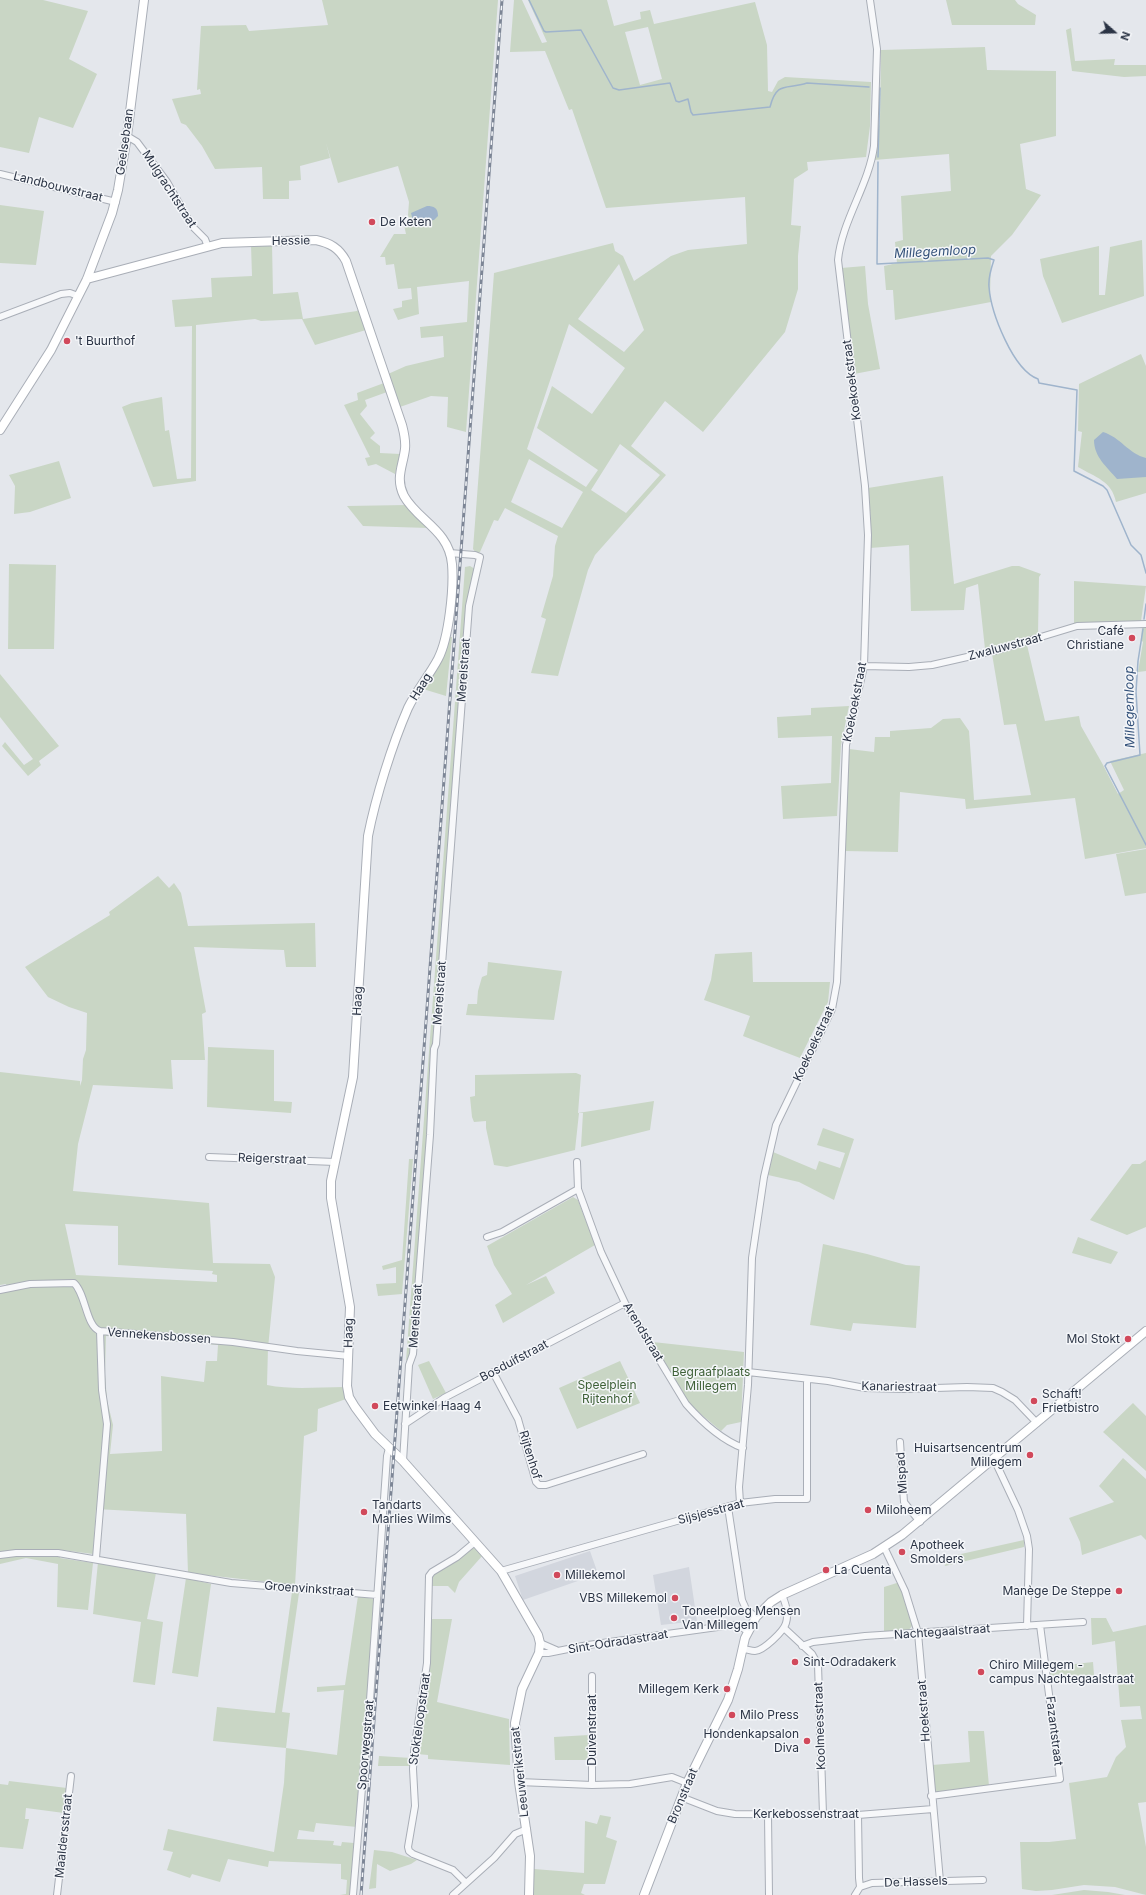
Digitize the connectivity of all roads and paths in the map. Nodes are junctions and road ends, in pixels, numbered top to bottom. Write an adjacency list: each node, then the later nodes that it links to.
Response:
1 (144, 0): 3 (street, Geelsebaan)
2 (870, 0): 13 (street, Koekoekstraat)
3 (127, 136): 5 (street, Geelsebaan); 6 (street, Mulgrachtstraat)
4 (0, 174): 5 (street, Landbouwstraat)
5 (116, 202): 7 (street, Geelsebaan)
6 (208, 246): 7 (street, Hessie); 11 (street, Hessie)
7 (87, 279): 8 (street)
8 (78, 296): 9 (street); 10 (street)
9 (0, 317)
10 (0, 430)
11 (449, 553): 15 (street, Haag); 28 (street, Merelstraat)
12 (1146, 624): 13 (street, Zwaluwstraat)
13 (864, 666): 25 (street, Koekoekstraat)
14 (209, 1157): 15 (street, Reigerstraat)
15 (335, 1162): 23 (street, Haag)
16 (577, 1162): 17 (street, Arendstraat)
17 (578, 1189): 18 (street); 20 (street, Arendstraat)
18 (487, 1237)
19 (0, 1290): 21 (street)
20 (625, 1303): 24 (street, Bosduifstraat); 31 (street, Arendstraat)
21 (100, 1331): 23 (street, Vennekensbossen); 41 (street, Vennekensbossen)
22 (1146, 1331): 27 (street, Bronstraat)
23 (349, 1356): 30 (street, Haag)
24 (493, 1372): 28 (street, Bosduifstraat); 32 (street, Rijtenhof)
25 (748, 1372): 26 (street, Kanariestraat); 31 (street, Koekoekstraat)
26 (807, 1379): 27 (street, Kanariestraat); 35 (street, Sijsjesstraat)
27 (1037, 1423): 33 (street, Bronstraat)
28 (405, 1424): 34 (street, Merelstraat)
29 (900, 1442): 37 (street, Mispad)
30 (389, 1448): 34 (street); 43 (street)
31 (743, 1448): 35 (street, Koekoekstraat)
32 (643, 1454)
33 (994, 1459): 37 (street, Bronstraat); 48 (street)
34 (403, 1461): 38 (street)
35 (740, 1503): 36 (street, Sijsjesstraat)
36 (728, 1507): 42 (street, Sijsjesstraat); 45 (street)
37 (920, 1522): 39 (street, Bronstraat)
38 (475, 1542): 42 (street); 71 (street, Stokteloopstraat)
39 (884, 1547): 44 (street, Bronstraat); 51 (street, Hoekstraat)
40 (0, 1555): 41 (street, Groenvinkstraat)
41 (96, 1558): 43 (street, Groenvinkstraat)
42 (501, 1571): 52 (street)
43 (377, 1594): 74 (street, Spoorwegstraat)
44 (782, 1595): 45 (street, Bronstraat); 49 (street)
45 (756, 1617): 50 (street, Bronstraat)
46 (1084, 1622): 47 (street, Nachtegaalstraat)
47 (1040, 1625): 48 (street, Nachtegaalstraat); 62 (street, Fazantstraat)
48 (1027, 1626): 51 (street, Nachtegaalstraat)
49 (784, 1628): 53 (street, Koolmeesstraat); 54 (street)
50 (748, 1631): 54 (street, Bronstraat); 55 (street, Sint-Odradastraat)
51 (918, 1633): 53 (street, Nachtegaalstraat); 62 (street, Hoekstraat)
52 (540, 1643): 55 (street, Sint-Odradastraat); 56 (street)
53 (802, 1646): 66 (street, Koolmeesstraat)
54 (743, 1649): 60 (street, Bronstraat)
55 (558, 1651): 56 (street, Sint-Odradastraat)
56 (539, 1653): 59 (street, Leeuwerikstraat)
57 (592, 1676): 61 (street, Duivenstraat)
58 (71, 1776): 73 (street, Maaldersstraat)
59 (519, 1782): 61 (street); 68 (street, Leeuwerikstraat)
60 (687, 1782): 61 (street); 63 (street, Bronstraat)
61 (592, 1785)
62 (931, 1796): 64 (street, Hoekstraat)
63 (681, 1797): 65 (street, Kerkebossenstraat); 77 (street, Bronstraat)
64 (933, 1809): 67 (street, Kerkebossenstraat); 70 (street, Hoekstraat)
65 (768, 1814): 66 (street, Kerkebossenstraat); 78 (street)
66 (823, 1814): 67 (street, Kerkebossenstraat)
67 (858, 1815): 72 (street)
68 (527, 1829): 71 (street); 76 (street, Leeuwerikstraat)
69 (983, 1880): 70 (street, De Hassels)
70 (940, 1881): 72 (street, De Hassels)
71 (466, 1883): 75 (street)
72 (860, 1887): 79 (street)
73 (58, 1895)
74 (353, 1895)
75 (453, 1895)
76 (529, 1895)
77 (644, 1895)
78 (769, 1895)
79 (855, 1895)

